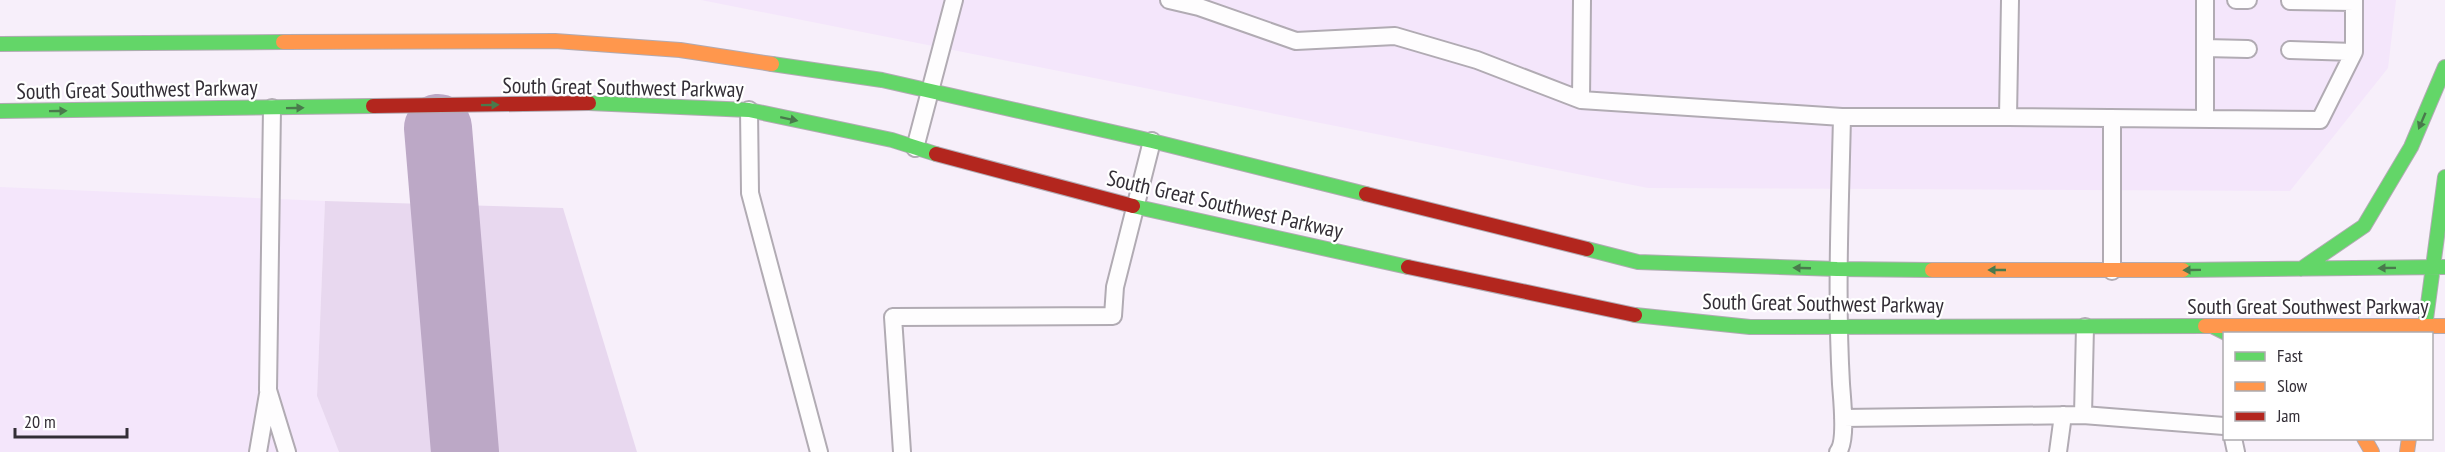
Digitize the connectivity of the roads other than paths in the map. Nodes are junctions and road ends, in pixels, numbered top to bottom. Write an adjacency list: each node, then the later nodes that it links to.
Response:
1 (954, 0): 16 (lane)
2 (1169, 0): 17 (lane)
3 (1582, 0): 17 (lane)
4 (2010, 0): 22 (lane)
5 (2205, 0): 11 (lane)
6 (2236, 0): 7 (lane)
7 (2248, 0)
8 (2290, 1): 9 (lane)
9 (2354, 1): 14 (lane)
10 (0, 45): 16 (main road, South Great Southwest Parkway)
11 (2205, 48): 12 (lane); 24 (lane)
12 (2248, 49)
13 (2290, 50): 14 (lane)
14 (2354, 51): 24 (lane)
15 (2445, 67): 31 (main road, one-way to 31)
16 (930, 91): 25 (main road, South Great Southwest Parkway); 26 (lane)
17 (1581, 100): 21 (lane)
18 (272, 108): 19 (main road, South Great Southwest Parkway, one-way to 19); 20 (main road, South Great Southwest Parkway, one-way to 18); 39 (lane)
19 (749, 110): 26 (main road, South Great Southwest Parkway, one-way to 26); 46 (lane)
20 (0, 111)
21 (1842, 117): 22 (lane); 30 (lane)
22 (2008, 117): 23 (lane)
23 (2112, 118): 24 (lane); 32 (lane)
24 (2205, 119)
25 (1152, 141): 28 (lane); 30 (main road, South Great Southwest Parkway, one-way to 25)
26 (915, 148): 28 (main road, South Great Southwest Parkway)
27 (2445, 177): 29 (main road)
28 (1135, 207): 33 (main road, South Great Southwest Parkway); 47 (lane)
29 (2439, 267): 31 (main road, South Great Southwest Parkway, one-way to 31); 37 (main road)
30 (1838, 269): 32 (main road, South Great Southwest Parkway, one-way to 30); 33 (lane)
31 (2301, 269): 32 (main road, South Great Southwest Parkway, one-way to 32)
32 (2112, 271)
33 (1838, 326): 35 (main road, South Great Southwest Parkway); 42 (lane)
34 (2445, 326): 37 (main road, South Great Southwest Parkway)
35 (2085, 327): 36 (main road, South Great Southwest Parkway); 41 (lane)
36 (2214, 327): 37 (main road, South Great Southwest Parkway); 38 (main road)
37 (2424, 329)
38 (2226, 332)
39 (268, 390): 44 (lane); 45 (lane)
40 (2063, 415): 41 (lane); 42 (lane); 49 (lane)
41 (2083, 415): 43 (lane)
42 (1843, 418): 48 (lane)
43 (2223, 426)
44 (258, 452)
45 (287, 452)
46 (819, 452)
47 (902, 452)
48 (1838, 452)
49 (2058, 452)

